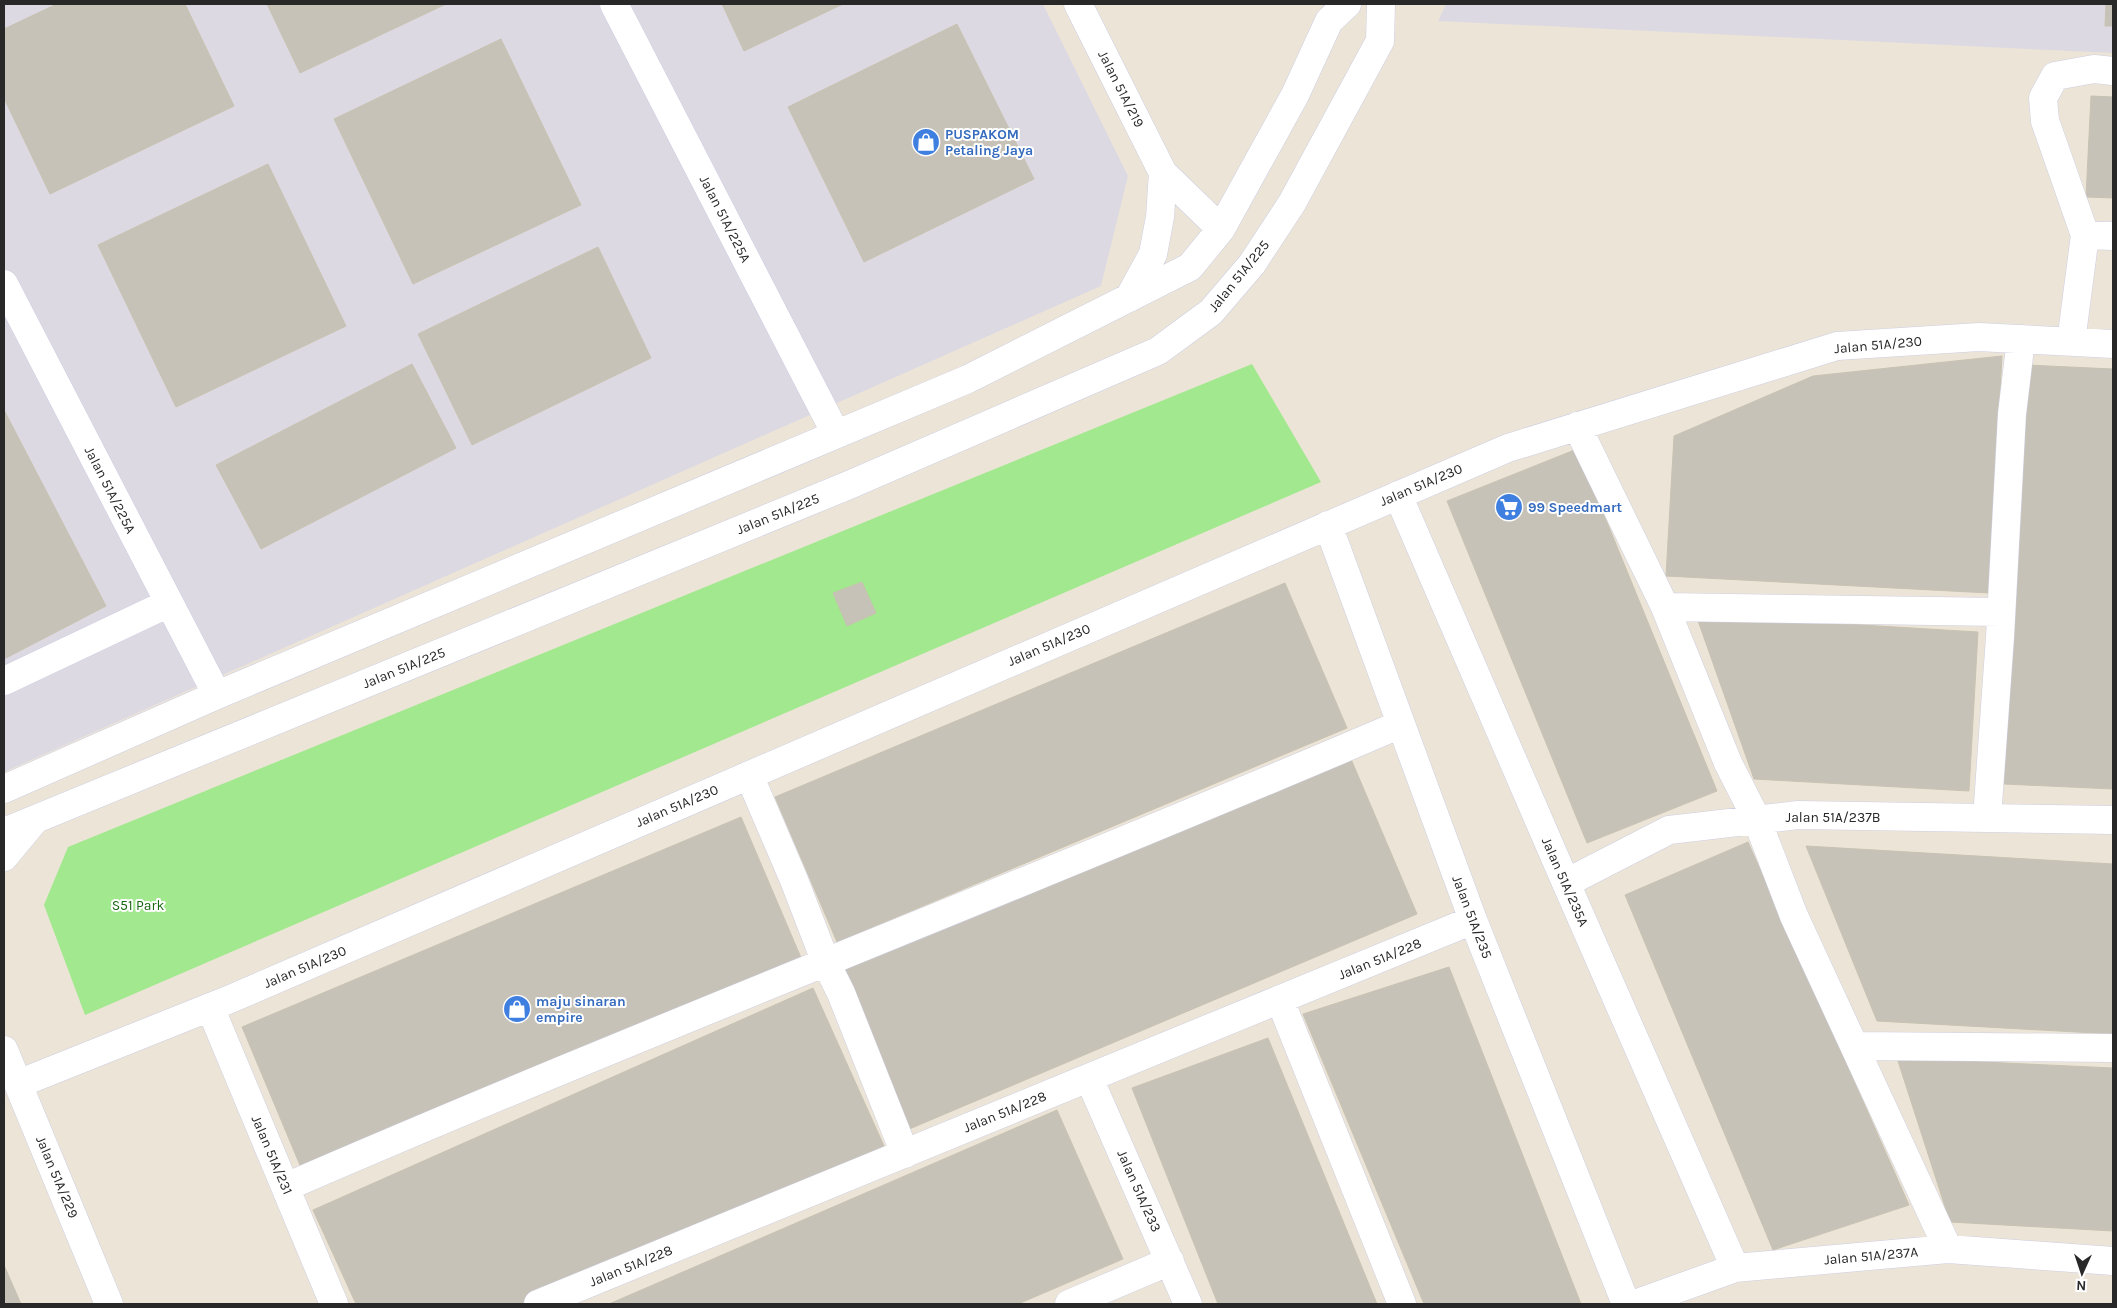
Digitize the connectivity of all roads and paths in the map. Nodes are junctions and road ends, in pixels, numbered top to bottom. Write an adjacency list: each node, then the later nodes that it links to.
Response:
1 (614, 4): 16 (street, Jalan 51A/225A)
2 (1078, 4): 6 (street, Jalan 51A/219)
3 (1347, 4): 7 (street)
4 (1381, 4): 28 (street, Jalan 51A/225)
5 (2113, 71): 8 (street)
6 (1163, 173): 7 (street, Jalan 51A/219); 11 (street)
7 (1221, 229): 11 (street)
8 (2085, 235): 9 (street); 13 (street)
9 (2113, 236)
10 (4, 284): 19 (street, Jalan 51A/225A)
11 (1129, 298): 16 (street)
12 (2021, 340): 13 (street, Jalan 51A/230); 15 (street, Jalan 51A/230); 21 (street)
13 (2071, 342): 14 (street, Jalan 51A/230)
14 (2113, 344)
15 (1577, 426): 17 (street, Jalan 51A/230); 20 (street)
16 (836, 434): 23 (street)
17 (1398, 495): 18 (street, Jalan 51A/230); 33 (street, Jalan 51A/235A)
18 (1328, 525): 24 (street, Jalan 51A/235); 25 (street, Jalan 51A/230)
19 (169, 602): 22 (street); 23 (street, Jalan 51A/225A)
20 (1665, 607): 21 (street); 29 (street)
21 (2001, 612): 27 (street)
22 (4, 682)
23 (217, 695): 26 (street)
24 (1401, 724): 34 (street, Jalan 51A/235); 35 (street)
25 (749, 775): 35 (street); 37 (street, Jalan 51A/230)
26 (4, 789)
27 (1987, 818): 29 (street, Jalan 51A/237B); 30 (street, Jalan 51A/237B)
28 (35, 820): 31 (street, Jalan 51A/225); 32 (street)
29 (1757, 820): 33 (street, Jalan 51A/237B); 38 (street)
30 (2113, 820)
31 (4, 832)
32 (4, 857)
33 (1566, 883): 48 (street, Jalan 51A/235A)
34 (1473, 920): 36 (street, Jalan 51A/228); 55 (street, Jalan 51A/235)
35 (826, 963): 43 (street); 44 (street)
36 (1280, 1000): 41 (street, Jalan 51A/228); 54 (street)
37 (210, 1007): 42 (street, Jalan 51A/230); 44 (street, Jalan 51A/231)
38 (1855, 1046): 39 (street); 45 (street)
39 (2113, 1048)
40 (4, 1050): 42 (street, Jalan 51A/229)
41 (1089, 1078): 43 (street, Jalan 51A/228); 46 (street, Jalan 51A/233)
42 (18, 1084): 50 (street, Jalan 51A/229)
43 (905, 1154): 49 (street, Jalan 51A/228)
44 (286, 1187): 51 (street, Jalan 51A/231)
45 (1948, 1250): 47 (street, Jalan 51A/237A); 48 (street, Jalan 51A/237A)
46 (1170, 1261): 52 (street); 53 (street, Jalan 51A/233)
47 (2113, 1261)
48 (1735, 1268): 56 (street, Jalan 51A/237A)
49 (546, 1303)
50 (110, 1304)
51 (334, 1304)
52 (1069, 1304)
53 (1188, 1304)
54 (1402, 1304)
55 (1626, 1304)
56 (1635, 1304)

